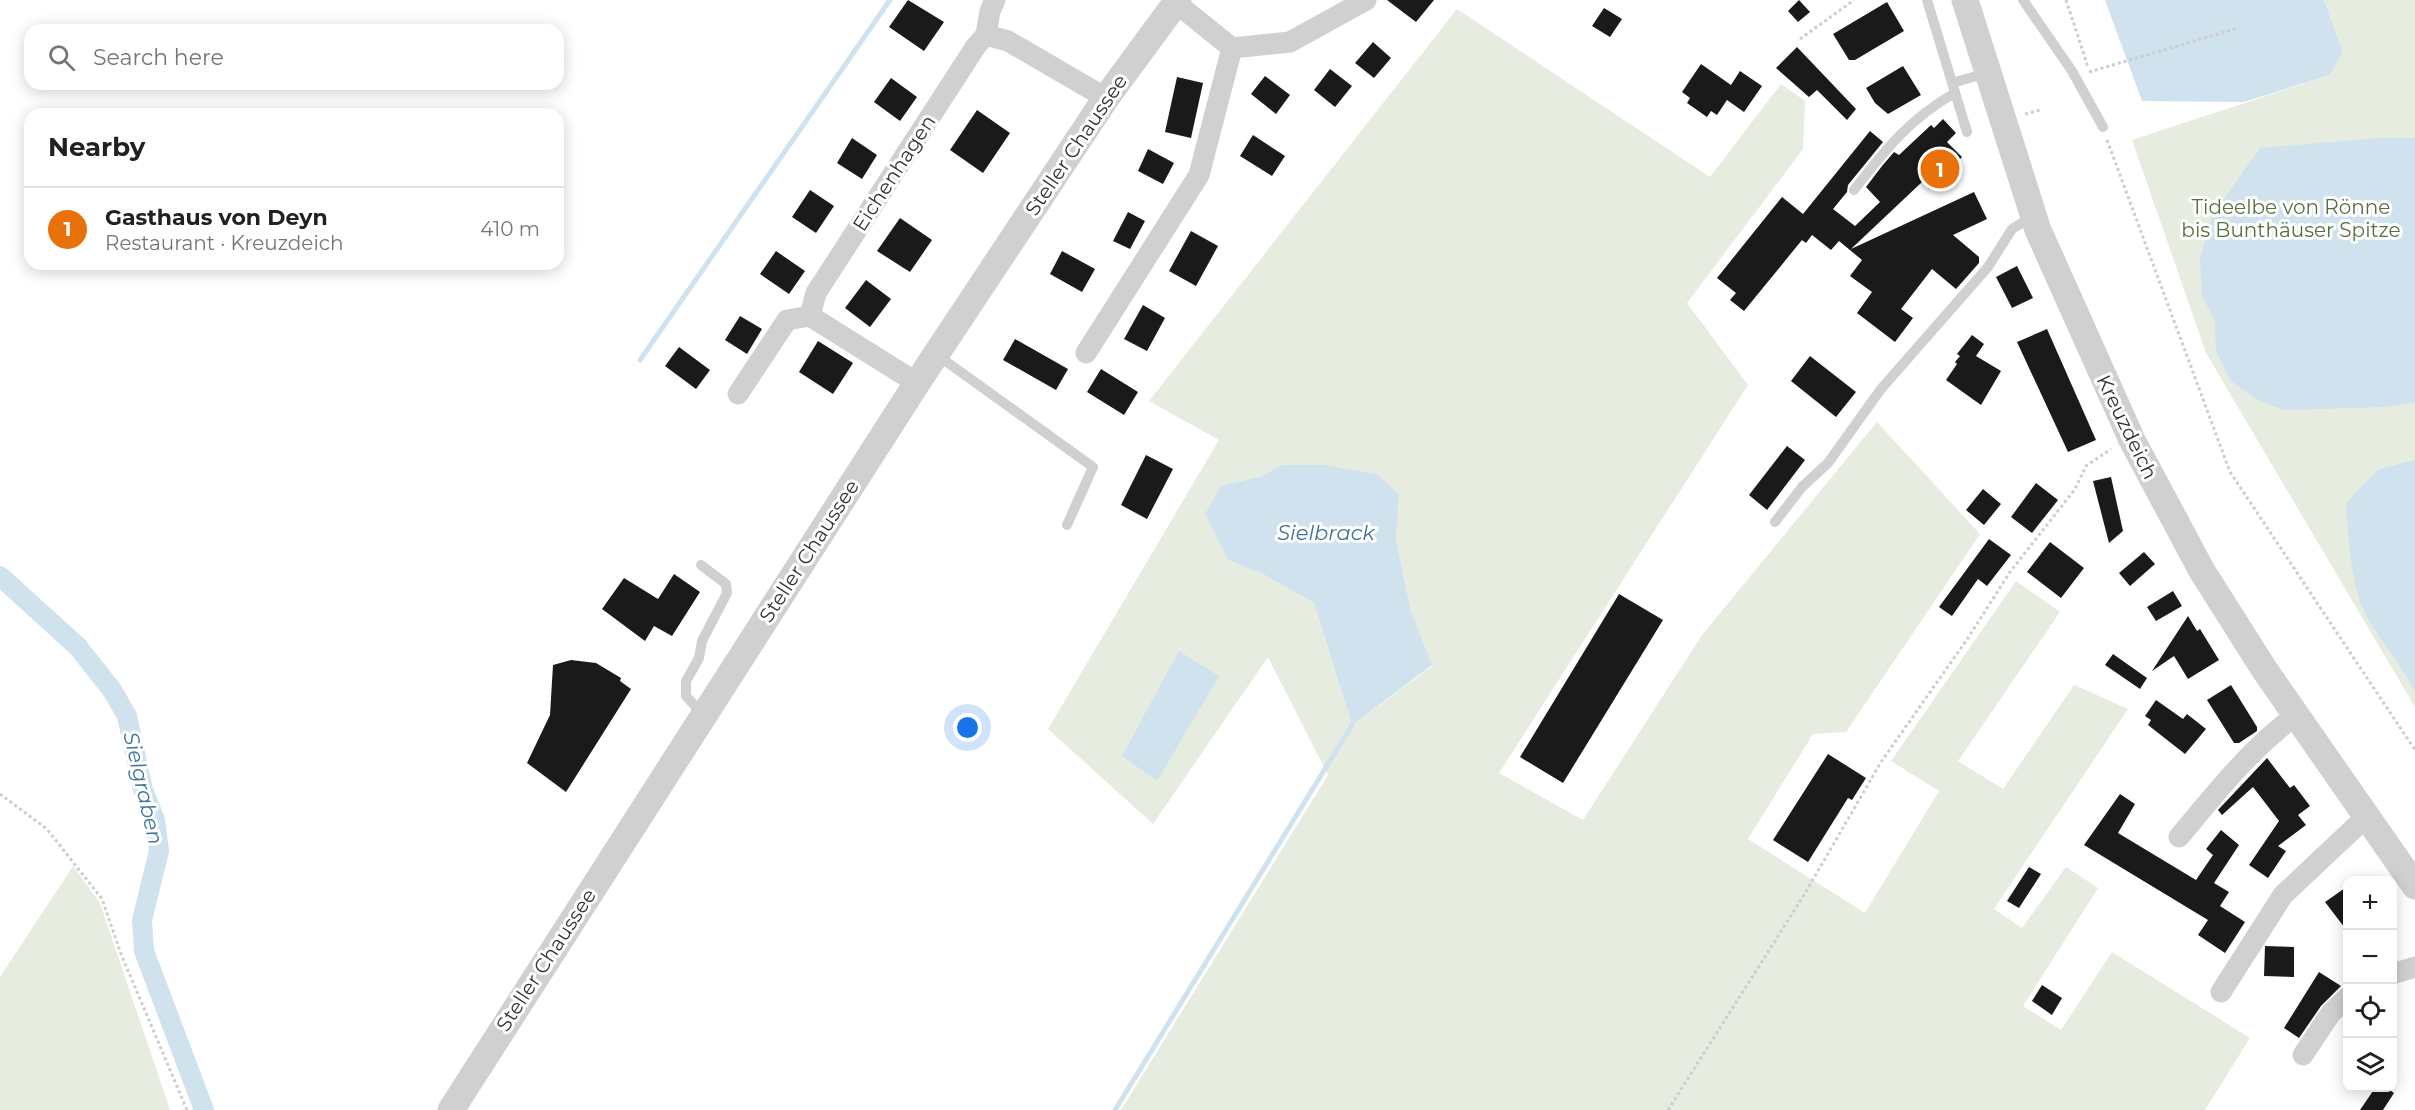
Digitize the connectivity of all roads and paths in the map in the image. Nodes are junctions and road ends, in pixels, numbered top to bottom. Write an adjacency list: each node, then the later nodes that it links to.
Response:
1 (996, 0): 9 (street, Eichenhagen)
2 (1366, 0): 11 (street)
3 (1854, 0): 10 (path)
4 (1927, 0): 14 (lane)
5 (1965, 0): 13 (street, Kreuzdeich)
6 (2023, 0): 16 (lane)
7 (1177, 1): 11 (street); 15 (street, Steller Chaussee)
8 (2235, 29): 12 (path)
9 (986, 35): 15 (street); 20 (street, Eichenhagen)
10 (1800, 39)
11 (1232, 48): 21 (street)
12 (2089, 72)
13 (1988, 73): 14 (lane); 19 (street, Kreuzdeich)
14 (1954, 88): 17 (lane); 18 (lane)
15 (1106, 98): 22 (street, Steller Chaussee)
16 (2103, 127): 31 (path)
17 (1967, 132)
18 (1854, 190)
19 (2033, 216): 25 (street, Kreuzdeich); 26 (lane)
20 (810, 316): 23 (street); 24 (street)
21 (1086, 353)
22 (937, 355): 23 (street, Steller Chaussee); 27 (lane)
23 (917, 383): 29 (street, Steller Chaussee)
24 (738, 394)
25 (2132, 440): 30 (street, Kreuzdeich); 43 (path)
26 (1775, 522)
27 (1067, 525)
28 (701, 565): 29 (lane)
29 (703, 716): 42 (street, Steller Chaussee)
30 (2295, 716): 33 (street, Kreuzdeich); 34 (street)
31 (2415, 750)
32 (0, 794): 41 (path)
33 (2366, 817): 35 (street, Kreuzdeich); 38 (street)
34 (2179, 837)
35 (2415, 886)
36 (2415, 967): 37 (street)
37 (2397, 972)
38 (2221, 992)
39 (2343, 1002): 40 (street)
40 (2303, 1055)
41 (187, 1110)
42 (451, 1110)
43 (1668, 1110)

